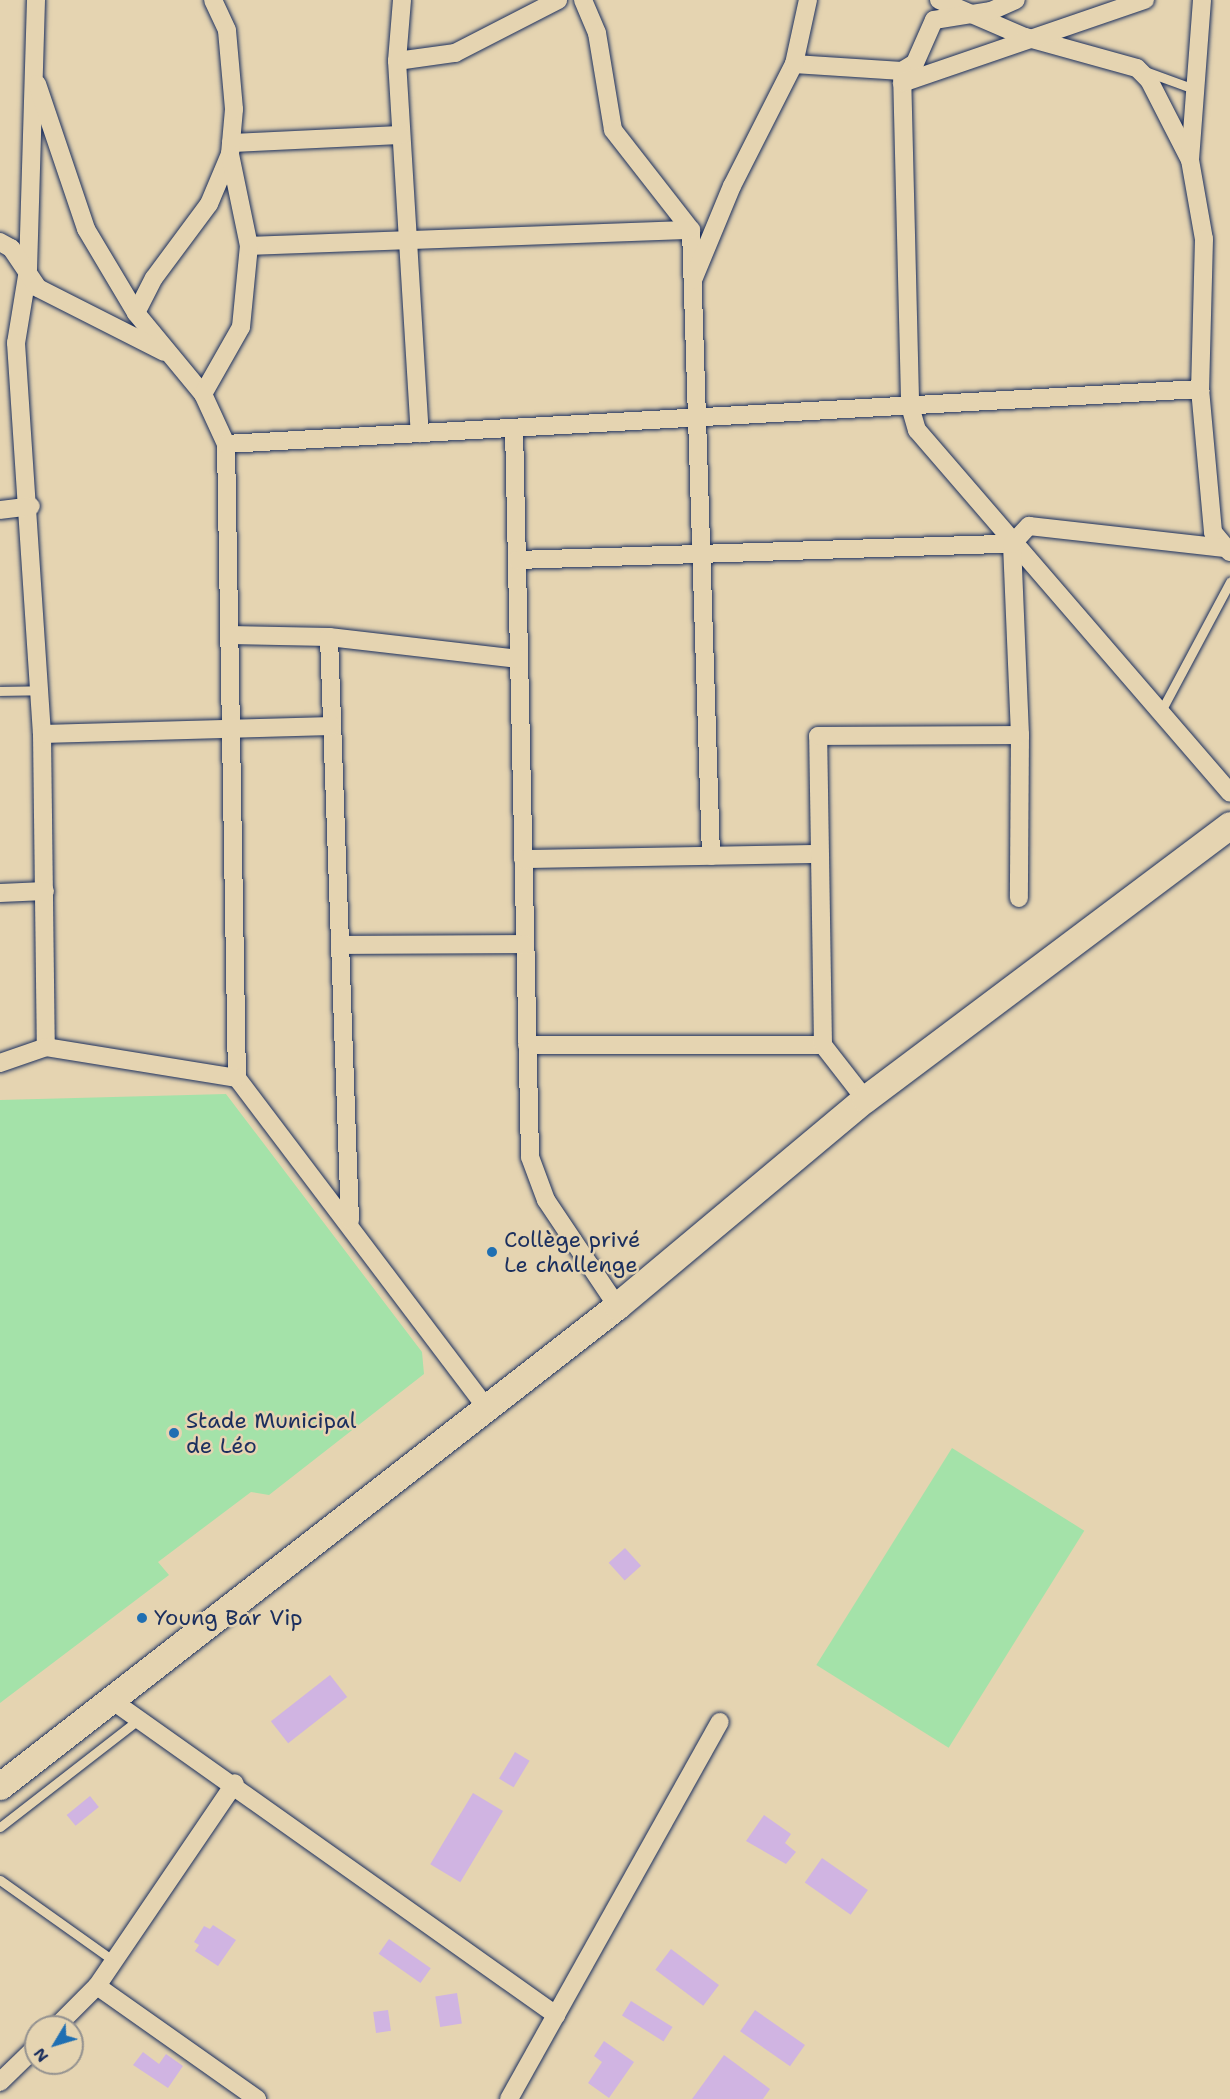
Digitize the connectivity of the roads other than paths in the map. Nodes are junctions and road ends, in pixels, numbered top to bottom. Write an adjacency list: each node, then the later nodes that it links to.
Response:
1 (36, 0): 17 (street)
2 (213, 0): 20 (street)
3 (402, 0): 13 (street)
4 (558, 0): 13 (street)
5 (583, 0): 22 (street)
6 (808, 0): 14 (street)
7 (939, 0): 11 (street)
8 (1016, 0): 11 (street)
9 (1145, 0): 12 (street)
10 (1202, 0): 18 (street)
11 (968, 12): 12 (street); 16 (street)
12 (1025, 37): 15 (street); 16 (street)
13 (397, 61): 19 (street)
14 (794, 64): 16 (street); 27 (street)
15 (1137, 68): 18 (lane); 21 (street)
16 (902, 77): 33 (street)
17 (37, 84): 26 (street); 28 (street)
18 (1197, 90): 21 (street)
19 (401, 135): 20 (street); 24 (street)
20 (230, 148): 25 (street); 28 (street)
21 (1190, 160): 31 (street)
22 (691, 230): 24 (street); 27 (street)
23 (0, 242): 26 (street)
24 (408, 244): 25 (street); 36 (street)
25 (249, 246): 32 (street)
26 (28, 270): 29 (street); 30 (street)
27 (692, 282): 34 (street)
28 (136, 313): 30 (street)
29 (8, 343): 38 (street)
30 (176, 359): 32 (street)
31 (1200, 389): 33 (street); 41 (street)
32 (203, 394): 37 (street)
33 (910, 406): 34 (street); 40 (street)
34 (696, 418): 35 (street); 42 (street)
35 (514, 428): 36 (street); 43 (street)
36 (420, 433): 37 (street)
37 (226, 444): 45 (street)
38 (31, 506): 39 (street); 48 (street)
39 (0, 510)
40 (1012, 544): 41 (street); 42 (street); 50 (street); 54 (street)
41 (1227, 550)
42 (700, 553): 43 (street); 58 (street)
43 (517, 560): 47 (street)
44 (1230, 582): 50 (lane)
45 (229, 635): 46 (street); 52 (street)
46 (329, 638): 47 (street); 51 (street)
47 (519, 659): 59 (street)
48 (39, 690): 49 (lane); 53 (street)
49 (0, 691)
50 (1160, 713): 55 (street)
51 (332, 726): 52 (street); 64 (street)
52 (231, 732): 53 (street); 69 (street)
53 (42, 734): 60 (street)
54 (1020, 735): 57 (street); 62 (street)
55 (1230, 793)
56 (1230, 825): 70 (main road)
57 (818, 854): 58 (street); 66 (street)
58 (711, 856): 59 (street)
59 (523, 859): 63 (street)
60 (45, 891): 61 (street); 67 (street)
61 (0, 893)
62 (1018, 898)
63 (525, 944): 64 (street); 65 (street)
64 (340, 945): 71 (street)
65 (527, 1045): 66 (street); 72 (street)
66 (823, 1045): 70 (street)
67 (46, 1047): 68 (street); 69 (street)
68 (0, 1063)
69 (237, 1078): 71 (street)
70 (865, 1099): 72 (main road)
71 (350, 1221): 73 (street)
72 (617, 1306): 73 (main road)
73 (486, 1407): 74 (main road)
74 (110, 1700): 75 (street); 78 (main road)
75 (139, 1719): 77 (street); 79 (lane)
76 (720, 1722): 84 (street)
77 (235, 1783): 81 (street); 84 (street)
78 (0, 1785)
79 (0, 1827)
80 (0, 1880): 81 (lane)
81 (114, 1961): 82 (street)
82 (97, 1986): 83 (street); 87 (street)
83 (68, 2015)
84 (556, 2015): 88 (street)
85 (24, 2059): 86 (street)
86 (0, 2082)
87 (257, 2099)
88 (509, 2099)

